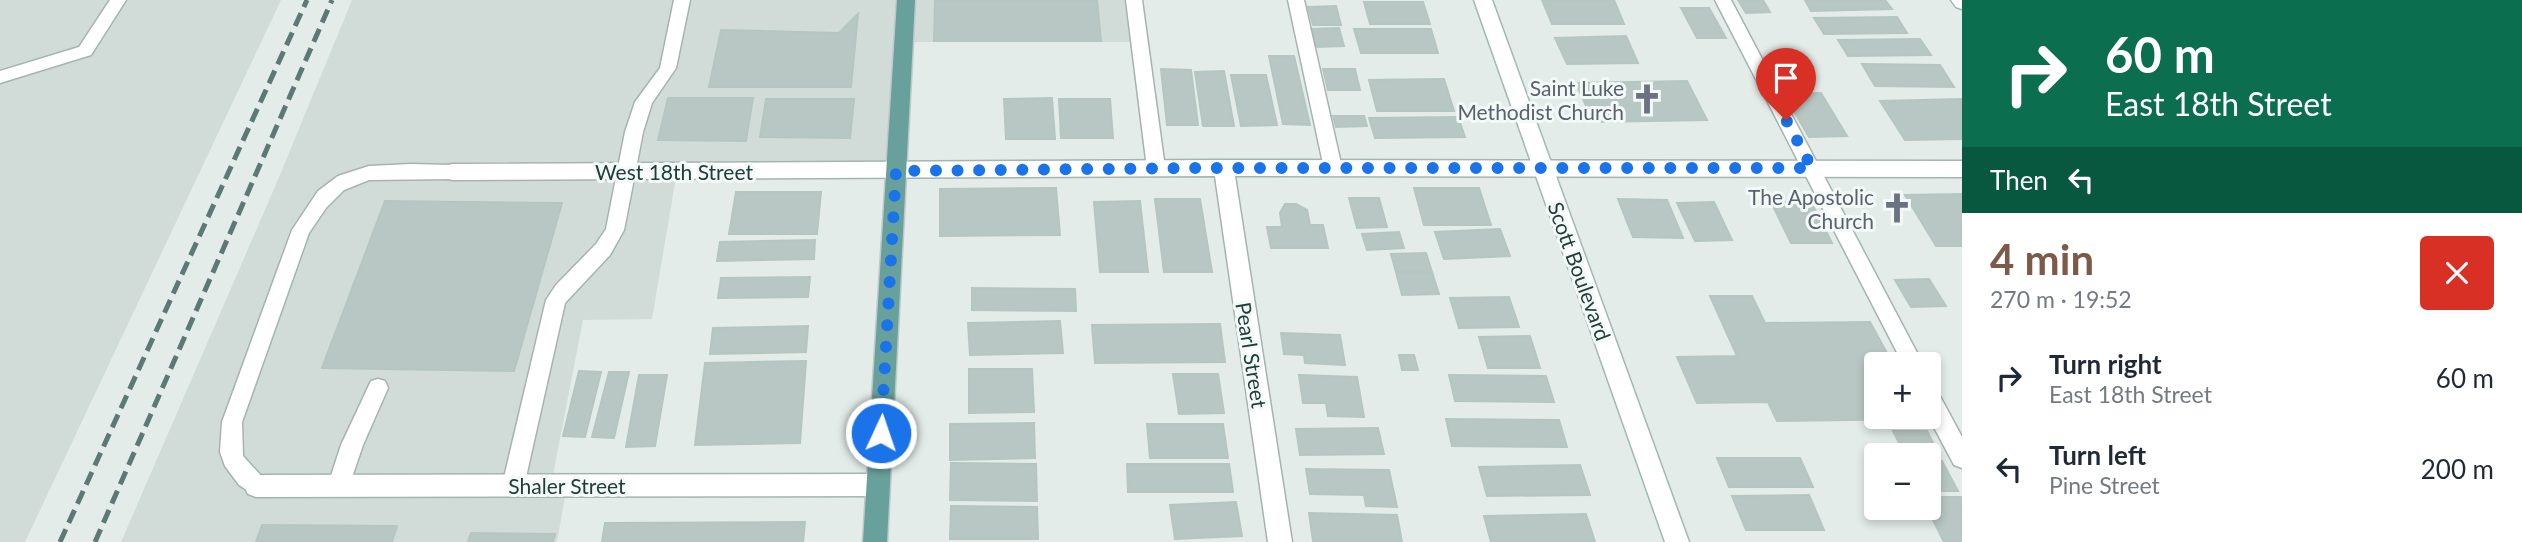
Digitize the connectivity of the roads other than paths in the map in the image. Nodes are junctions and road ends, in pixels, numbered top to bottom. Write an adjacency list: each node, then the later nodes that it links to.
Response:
1 (118, 0): 8 (lane)
2 (682, 0): 15 (lane)
3 (906, 0): 16 (main road)
4 (1135, 0): 9 (lane)
5 (1296, 0): 11 (lane)
6 (1483, 0): 13 (street, Scott Boulevard)
7 (1723, 0): 12 (lane)
8 (0, 77)
9 (1156, 168): 10 (street, West 18th Street); 16 (street, West 18th Street)
10 (1224, 168): 11 (street, West 18th Street); 27 (street, Pearl Street)
11 (1333, 168): 13 (street, West 18th Street)
12 (1812, 168): 13 (street, West 18th Street); 14 (street, West 18th Street); 18 (lane)
13 (1543, 169): 28 (street, Scott Boulevard)
14 (1962, 169)
15 (625, 171): 16 (street, West 18th Street); 17 (street, West 18th Street); 25 (lane)
16 (896, 171): 23 (main road)
17 (452, 172): 24 (lane)
18 (1907, 352)
19 (378, 388): 22 (lane)
20 (1941, 418): 21 (lane)
21 (1962, 458)
22 (339, 485): 24 (street, Shaler Street); 25 (street, Shaler Street)
23 (877, 485): 25 (street, Shaler Street); 26 (main road)
24 (256, 486)
25 (513, 486)
26 (875, 542)
27 (1280, 542)
28 (1677, 542)

